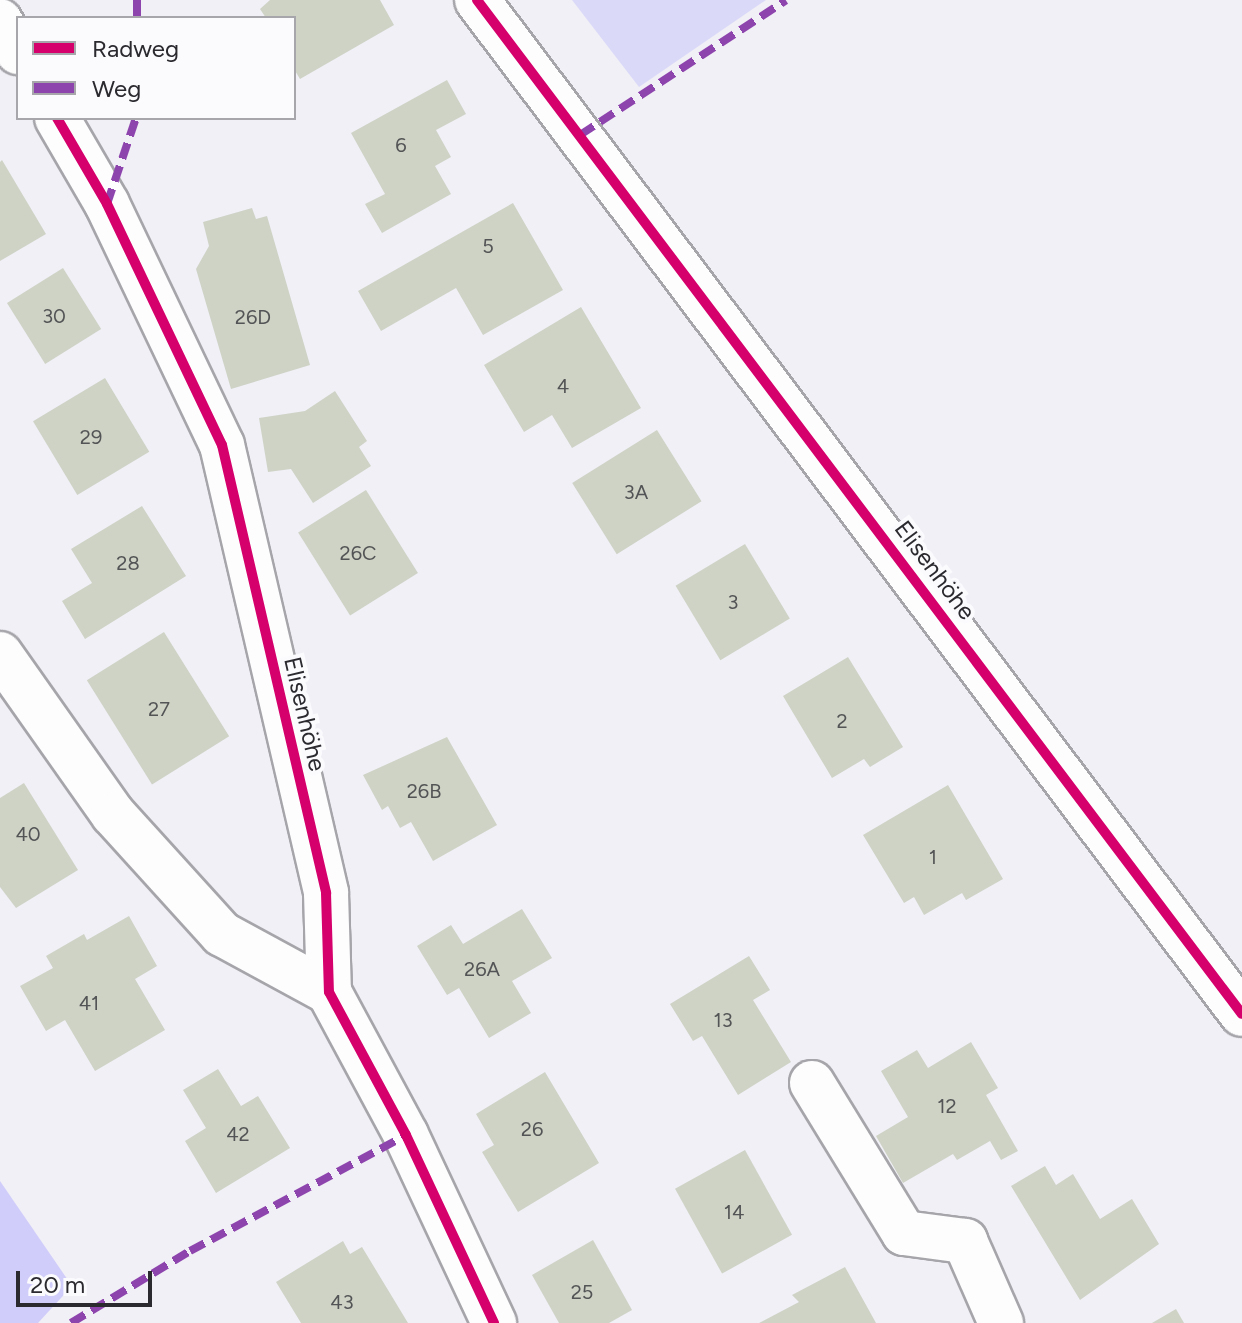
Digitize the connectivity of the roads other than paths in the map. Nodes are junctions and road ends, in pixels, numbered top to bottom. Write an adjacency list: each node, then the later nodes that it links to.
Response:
1 (477, 0): 5 (street, Elisenhöhe)
2 (58, 120): 4 (street, Elisenhöhe)
3 (0, 654): 4 (street)
4 (329, 992): 7 (street, Elisenhöhe)
5 (1242, 1014)
6 (812, 1083): 8 (street)
7 (494, 1323)
8 (1001, 1323)

